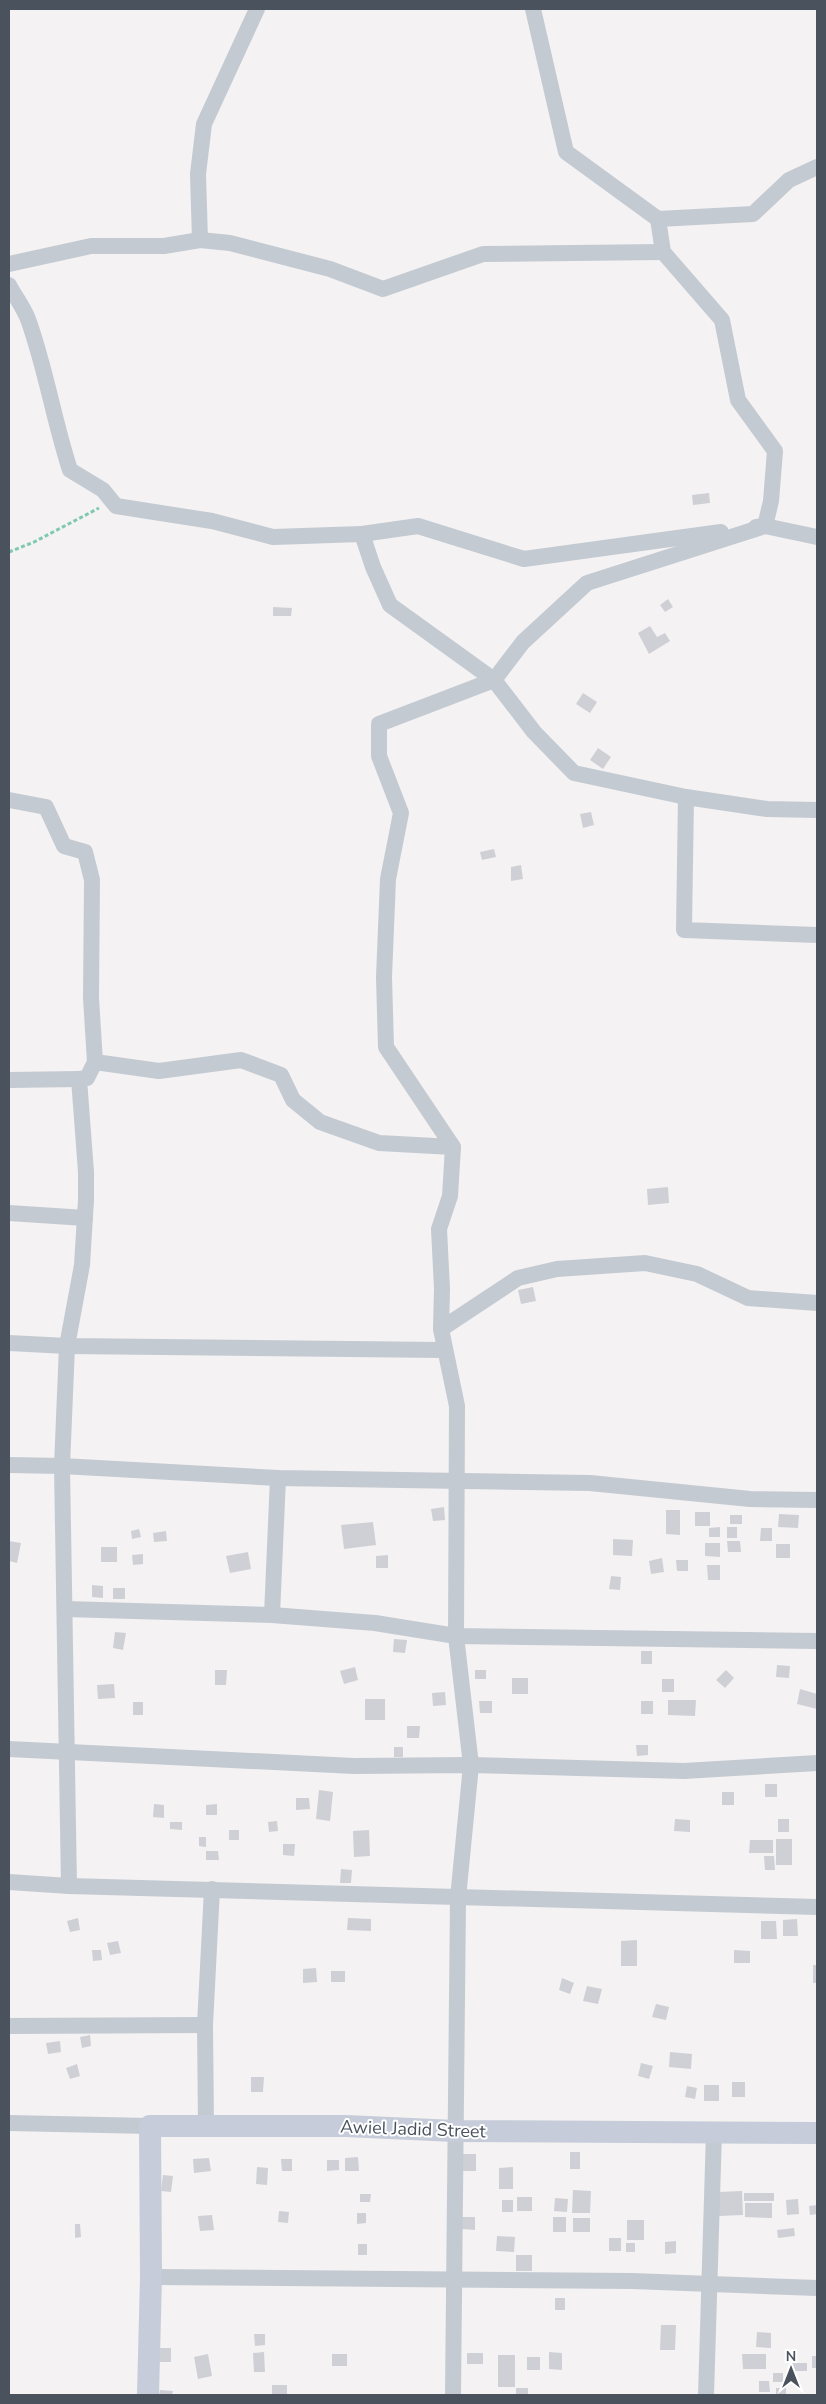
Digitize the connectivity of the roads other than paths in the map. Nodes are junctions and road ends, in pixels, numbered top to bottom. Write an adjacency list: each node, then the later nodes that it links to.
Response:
1 (256, 9): 5 (street)
2 (533, 9): 4 (street)
3 (817, 167): 4 (street)
4 (658, 219): 6 (street)
5 (200, 240): 6 (street); 7 (street)
6 (663, 252): 9 (street)
7 (9, 264)
8 (9, 285): 10 (street)
9 (764, 526): 10 (street); 11 (street); 12 (street)
10 (362, 534): 12 (street)
11 (817, 537)
12 (494, 680): 13 (street); 20 (street)
13 (686, 797): 15 (street); 16 (street)
14 (9, 800): 17 (street)
15 (817, 810)
16 (817, 935)
17 (95, 1062): 18 (street); 20 (street)
18 (79, 1079): 19 (street); 22 (street)
19 (9, 1080)
20 (453, 1146): 24 (street)
21 (9, 1213): 22 (street)
22 (85, 1218): 26 (street)
23 (817, 1303): 24 (street)
24 (441, 1329): 27 (street)
25 (9, 1343): 26 (street)
26 (67, 1346): 27 (street); 29 (street)
27 (444, 1350): 31 (street)
28 (9, 1465): 29 (street)
29 (62, 1466): 30 (street); 33 (street)
30 (278, 1478): 31 (street); 34 (street)
31 (456, 1482): 32 (street); 35 (street)
32 (817, 1500)
33 (65, 1609): 34 (street); 38 (street)
34 (272, 1615): 35 (street)
35 (456, 1636): 36 (street); 40 (street)
36 (817, 1642)
37 (9, 1749): 38 (street)
38 (66, 1751): 40 (street); 42 (street)
39 (817, 1763): 40 (street)
40 (471, 1765): 44 (street)
41 (9, 1882): 42 (street)
42 (69, 1886): 43 (street)
43 (212, 1889): 44 (street); 46 (street)
44 (458, 1898): 45 (street); 51 (street)
45 (817, 1907)
46 (205, 2025): 47 (street); 50 (street)
47 (9, 2026)
48 (9, 2123): 49 (street, Awiel Jadid Street)
49 (150, 2126): 50 (street, Awiel Jadid Street); 54 (street)
50 (206, 2126): 51 (street, Awiel Jadid Street)
51 (455, 2131): 52 (street, Awiel Jadid Street); 55 (street)
52 (714, 2132): 53 (street, Awiel Jadid Street); 56 (street)
53 (817, 2133)
54 (151, 2277): 55 (street); 58 (street)
55 (453, 2280): 56 (street); 59 (street)
56 (710, 2285): 57 (street); 60 (street)
57 (817, 2288)
58 (148, 2395)
59 (453, 2395)
60 (706, 2395)

